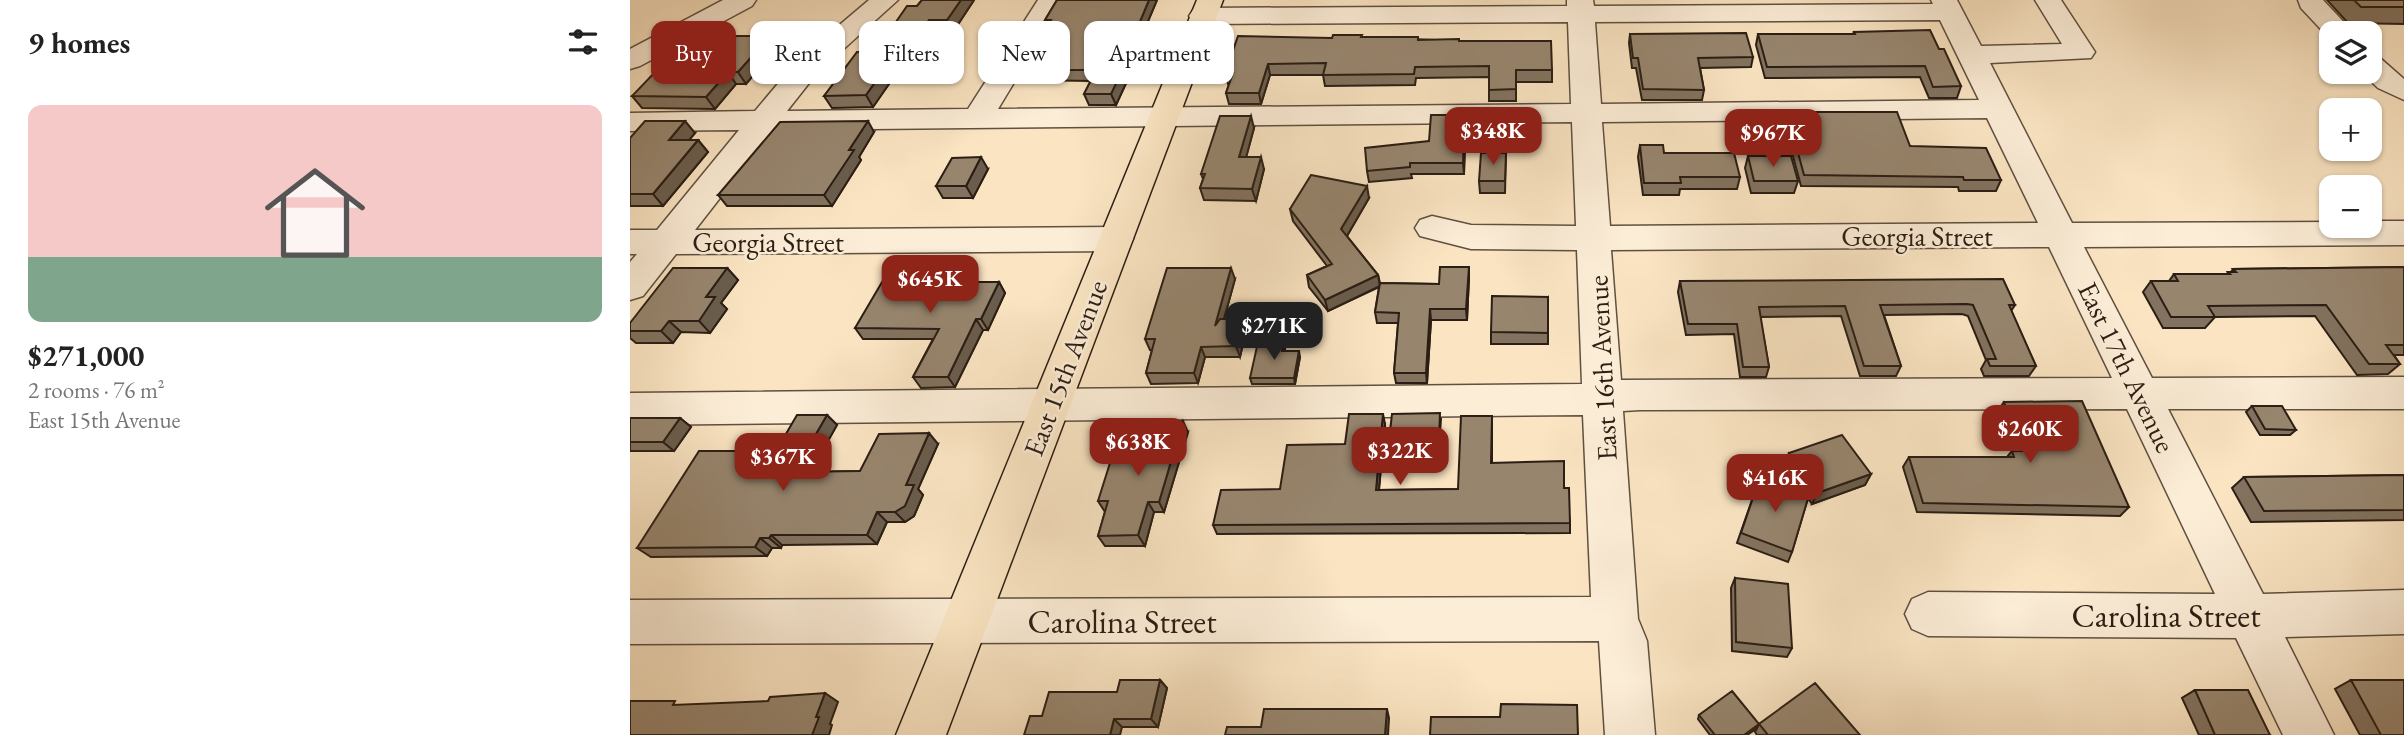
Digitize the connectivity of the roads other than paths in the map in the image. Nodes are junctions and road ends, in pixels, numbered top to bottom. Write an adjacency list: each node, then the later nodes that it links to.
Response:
1 (743, 0): 11 (street)
2 (885, 0): 18 (street)
3 (1051, 0): 17 (street)
4 (2048, 0): 10 (street)
5 (2310, 2): 9 (street)
6 (1947, 6): 7 (street); 10 (street, East 17th Avenue)
7 (1580, 7): 8 (street); 15 (street, East 16th Avenue)
8 (1207, 8): 16 (main road, East 15th Avenue)
9 (2328, 21)
10 (1971, 55): 14 (street, East 17th Avenue)
11 (630, 60)
12 (2382, 76): 13 (street)
13 (2404, 91)
14 (1998, 109): 15 (street); 22 (street, East 17th Avenue)
15 (1587, 112): 16 (street); 23 (street, East 16th Avenue)
16 (1164, 117): 17 (street); 24 (main road, East 15th Avenue)
17 (977, 119): 18 (street)
18 (765, 120): 19 (street); 25 (street)
19 (630, 122)
20 (1432, 228): 23 (street, Georgia Street)
21 (2404, 233): 22 (street, Georgia Street)
22 (2060, 235): 23 (street, Georgia Street); 29 (street, East 17th Avenue)
23 (1595, 238): 30 (street, East 16th Avenue)
24 (1116, 239): 25 (street, Georgia Street); 31 (main road, East 15th Avenue)
25 (667, 242): 26 (street, Georgia Street); 27 (street)
26 (630, 243)
27 (630, 287)
28 (2404, 393): 29 (street)
29 (2140, 394): 30 (street); 35 (street, East 17th Avenue)
30 (1604, 397): 31 (street); 36 (street, East 16th Avenue)
31 (1051, 405): 32 (street); 37 (main road, East 15th Avenue)
32 (630, 409)
33 (2404, 612): 35 (street, Carolina Street)
34 (1928, 614): 35 (street, Carolina Street)
35 (2250, 616): 41 (street, East 17th Avenue)
36 (1615, 619): 37 (street, Carolina Street); 40 (street, East 16th Avenue)
37 (966, 621): 38 (street, Carolina Street); 39 (main road, East 15th Avenue)
38 (630, 622)
39 (921, 735)
40 (1629, 735)
41 (2309, 735)

